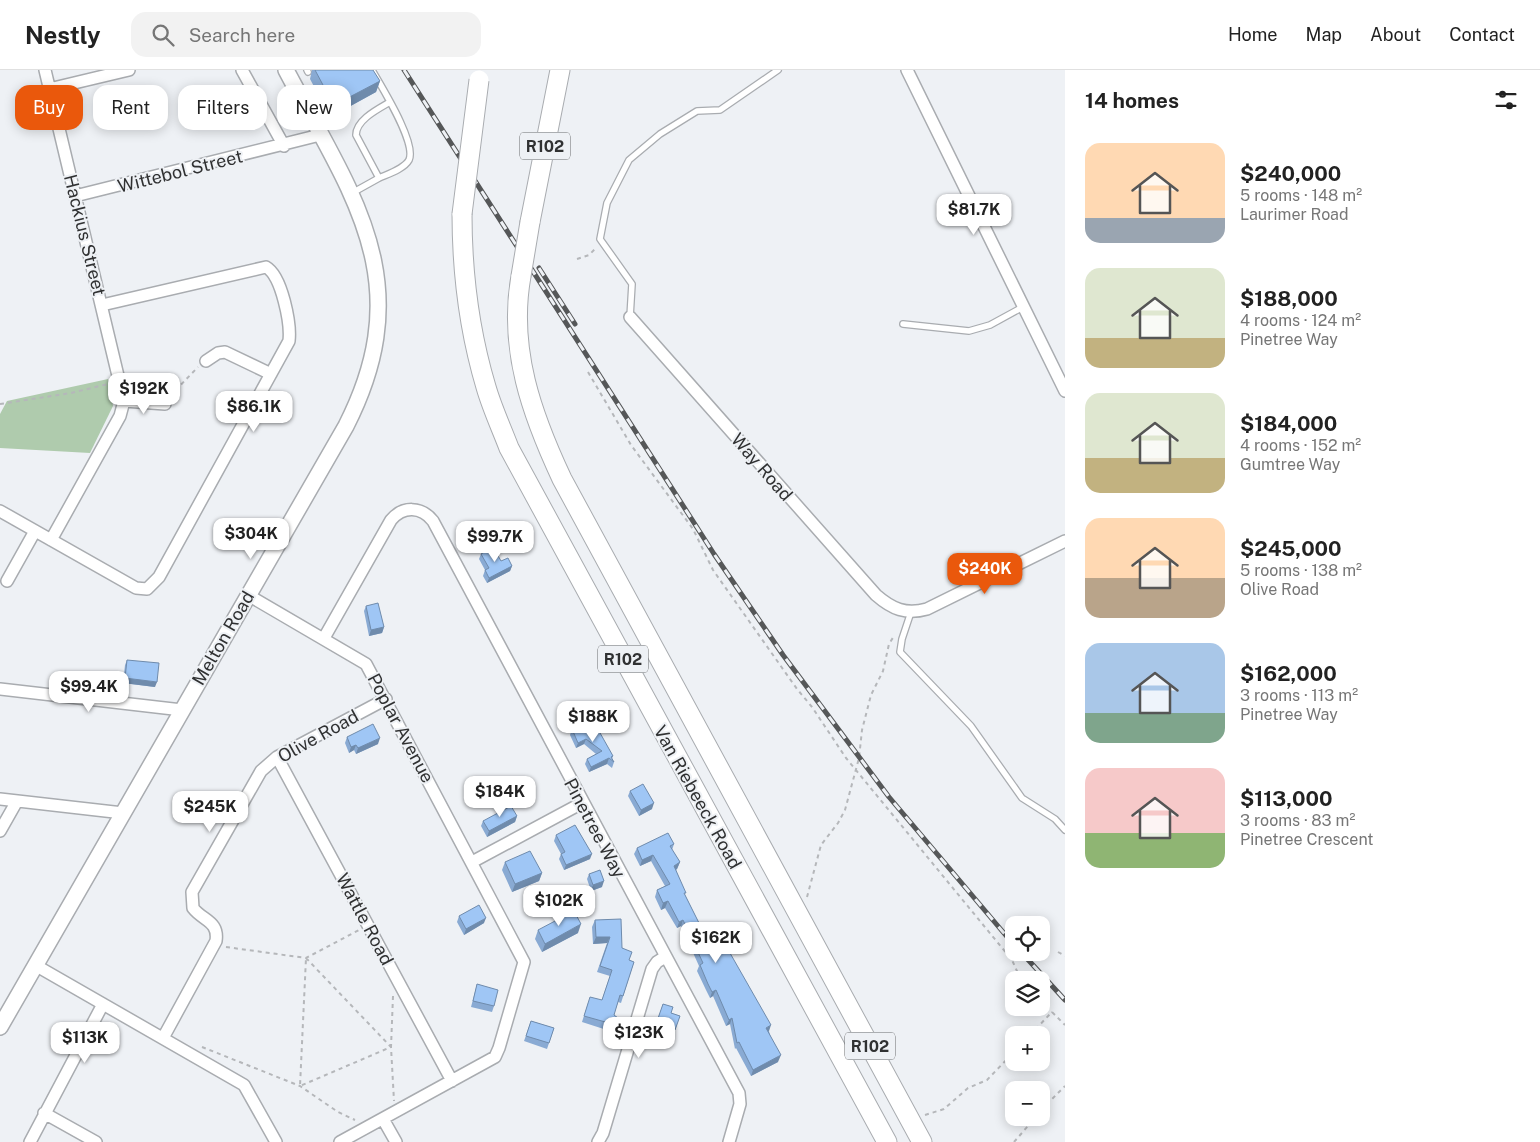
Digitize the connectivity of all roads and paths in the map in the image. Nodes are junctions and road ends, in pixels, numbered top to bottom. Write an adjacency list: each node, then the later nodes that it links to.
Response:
1 (45, 70): 10 (street, Hackius Street)
2 (129, 70): 11 (street)
3 (242, 70): 15 (street)
4 (286, 70): 14 (street, Melton Road)
5 (372, 70): 12 (lane)
6 (560, 70): 90 (main road, Van Riebeeck Road / R102, bridge)
7 (778, 70): 19 (lane)
8 (907, 70): 22 (street)
9 (479, 75): 89 (main road, Van Riebeeck Road / R102, bridge)
10 (48, 85)
11 (66, 85)
12 (390, 102): 16 (lane); 16 (lane)
13 (59, 130): 18 (street, Hackius Street)
14 (320, 135): 15 (street, Wittebol Street); 17 (street, Melton Road)
15 (284, 146): 18 (street, Wittebol Street)
16 (379, 178): 17 (lane)
17 (352, 193): 38 (street, Melton Road)
18 (75, 196): 21 (street, Hackius Street)
19 (601, 241): 20 (path); 23 (lane)
20 (576, 259)
21 (102, 305): 27 (street); 28 (street, Hackius Street)
22 (1023, 307): 24 (lane); 29 (street)
23 (630, 316): 39 (street, Way Road)
24 (903, 324)
25 (206, 361): 27 (street); 32 (path)
26 (588, 372): 45 (path)
27 (271, 374): 35 (street)
28 (118, 378): 30 (street, Hackius Street); 31 (path)
29 (1065, 391)
30 (124, 401): 32 (street); 35 (street)
31 (0, 404)
32 (165, 404)
33 (0, 511): 34 (street)
34 (35, 531): 35 (street); 37 (street)
35 (51, 540)
36 (1065, 541): 39 (street)
37 (7, 581)
38 (248, 595): 40 (street, Poplar Avenue); 43 (street, Melton Road)
39 (905, 611): 45 (path); 50 (lane)
40 (324, 638): 42 (street, Poplar Avenue); 48 (street, Pinetree Way)
41 (0, 689): 43 (street)
42 (386, 699): 44 (street, Olive Road); 52 (street, Poplar Avenue)
43 (182, 710): 49 (street, Melton Road)
44 (277, 757): 54 (street, Wattle Road); 55 (street, Olive Road)
45 (856, 767): 53 (path); 61 (path)
46 (0, 799): 47 (street)
47 (17, 801): 49 (street); 51 (street)
48 (582, 803): 52 (street); 58 (street, Pinetree Way)
49 (123, 813): 60 (street, Melton Road)
50 (1065, 830)
51 (0, 831)
52 (472, 862): 72 (street, Poplar Avenue)
53 (805, 900)
54 (368, 925): 59 (path); 62 (street, Wattle Road)
55 (214, 944): 59 (path); 68 (street)
56 (1058, 952): 57 (path)
57 (1065, 956)
58 (665, 957): 87 (street); 88 (street, Pinetree Way)
59 (306, 958): 70 (path); 73 (path)
60 (36, 965): 63 (street); 66 (street, Melton Road)
61 (1017, 971)
62 (399, 982): 70 (path); 72 (street, Wattle Road)
63 (103, 1004): 68 (street); 77 (street)
64 (1052, 1012): 65 (path); 67 (path)
65 (1065, 1025)
66 (0, 1026)
67 (1039, 1026)
68 (163, 1038): 84 (street)
69 (201, 1046): 73 (path)
70 (391, 1047): 73 (path); 76 (path)
71 (1005, 1062): 79 (path)
72 (452, 1081): 76 (street, Poplar Avenue)
73 (300, 1086): 81 (path)
74 (1065, 1086): 75 (path)
75 (1050, 1101)
76 (398, 1111): 78 (street, Poplar Avenue)
77 (44, 1113): 82 (street); 83 (street)
78 (383, 1119): 81 (street, Poplar Avenue); 86 (street)
79 (924, 1121)
80 (1028, 1126): 91 (path)
81 (368, 1127): 85 (street, Poplar Avenue)
82 (30, 1142)
83 (96, 1142)
84 (276, 1142)
85 (340, 1142)
86 (396, 1142)
87 (598, 1142)
88 (730, 1142)
89 (887, 1142)
90 (922, 1142)
91 (1014, 1142)

